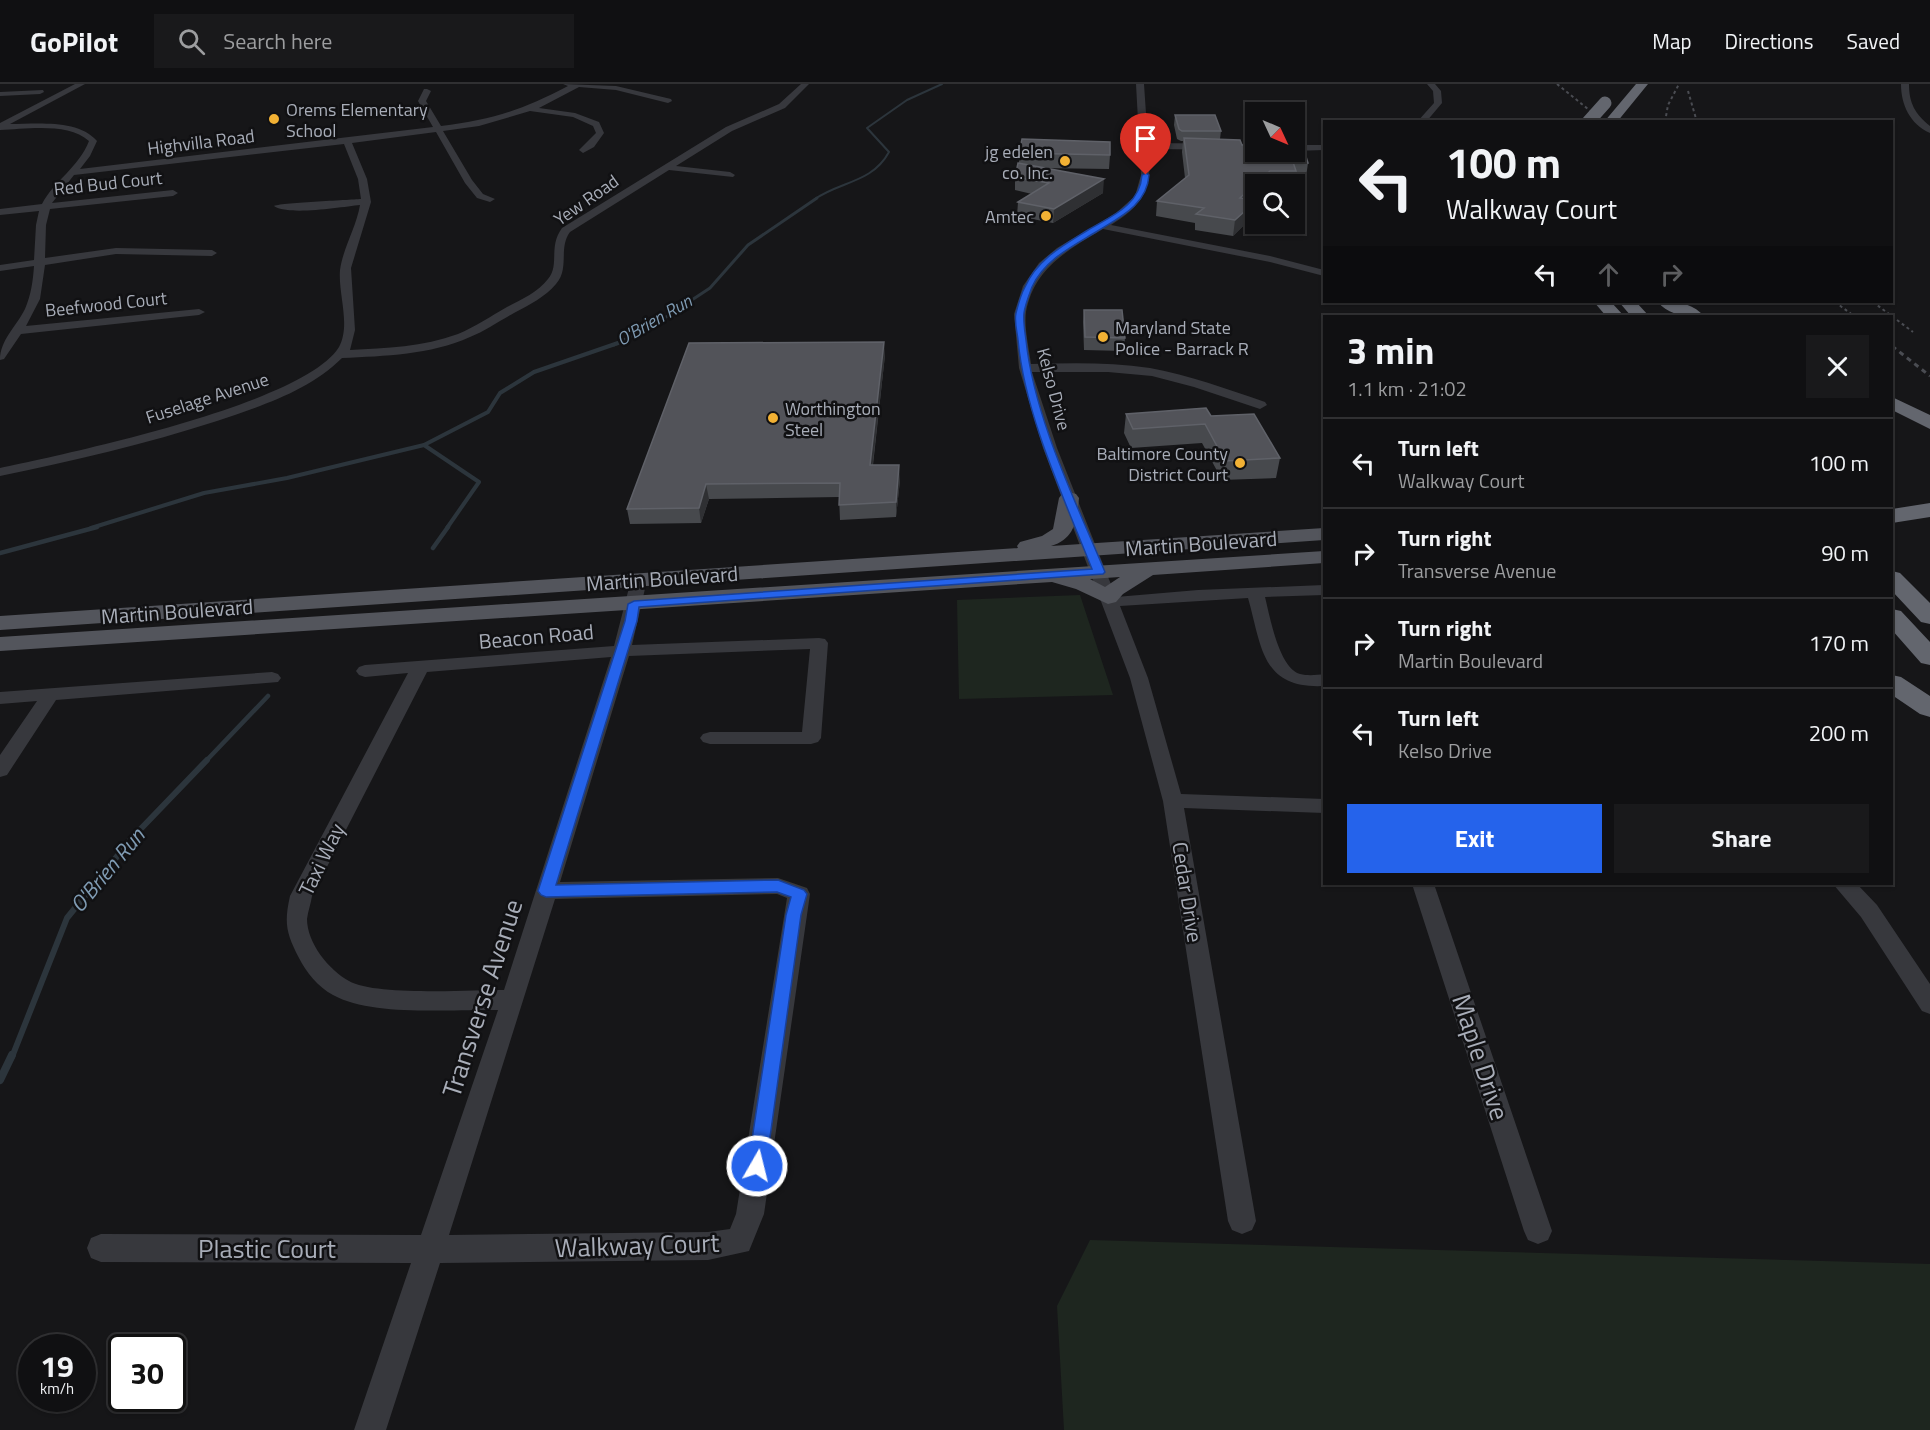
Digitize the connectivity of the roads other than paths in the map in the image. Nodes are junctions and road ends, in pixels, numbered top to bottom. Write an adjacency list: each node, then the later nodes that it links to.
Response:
1 (11, 84): 10 (street)
2 (81, 84): 20 (street)
3 (567, 84): 4 (street)
4 (578, 84): 15 (street); 16 (street, Highvilla Road)
5 (805, 84): 29 (street, Yew Road)
6 (1140, 84): 24 (street, Kelso Drive)
7 (1431, 84): 18 (street)
8 (1642, 84): 17 (highway)
9 (1905, 84): 21 (street)
10 (0, 85)
11 (427, 91): 22 (street)
12 (40, 92): 14 (street)
13 (1614, 93): 19 (highway, bridge)
14 (0, 94)
15 (668, 101)
16 (530, 109): 22 (street, Highvilla Road); 28 (street)
17 (1614, 117)
18 (1423, 120)
19 (1590, 120)
20 (0, 127): 30 (street)
21 (1930, 129)
22 (439, 130): 23 (street, Highvilla Road); 33 (street)
23 (347, 141): 30 (street, Highvilla Road); 34 (street)
24 (1143, 146): 25 (street); 38 (street, Kelso Drive)
25 (1245, 147)
26 (1305, 148): 27 (street)
27 (1323, 148)
28 (583, 150)
29 (666, 166): 31 (street); 49 (street, Yew Road)
30 (70, 172): 35 (street)
31 (730, 175)
32 (172, 193): 35 (street, Red Bud Court)
33 (490, 199)
34 (366, 202): 36 (street); 49 (street)
35 (46, 206): 37 (street, Red Bud Court); 40 (street)
36 (279, 206)
37 (0, 212)
38 (1103, 226): 42 (street); 51 (street, Kelso Drive)
39 (212, 253): 40 (street)
40 (39, 262): 41 (street); 48 (street)
41 (0, 268)
42 (1323, 273)
43 (1628, 303): 46 (highway)
44 (1668, 303): 47 (highway)
45 (199, 312): 48 (street, Beefwood Court)
46 (1639, 315)
47 (1693, 315)
48 (17, 331): 50 (street)
49 (340, 354): 55 (street, Fuselage Avenue)
50 (0, 356)
51 (1025, 368): 53 (street); 56 (street, Kelso Drive)
52 (1893, 404): 54 (highway)
53 (1260, 405)
54 (1930, 423)
55 (0, 472)
56 (1069, 498): 60 (street, Kelso Drive); 61 (main road)
57 (1930, 510): 58 (highway)
58 (1893, 516)
59 (1323, 534): 60 (main road, Martin Boulevard)
60 (1091, 551): 61 (main road, Martin Boulevard); 64 (street, Kelso Drive)
61 (980, 557): 67 (main road, Martin Boulevard)
62 (1323, 557): 63 (main road, Martin Boulevard)
63 (1153, 568): 64 (main road, Martin Boulevard); 70 (main road)
64 (1099, 572): 65 (main road, Martin Boulevard); 70 (street, Cedar Drive)
65 (1031, 576): 70 (main road); 71 (main road, Martin Boulevard)
66 (1893, 579): 73 (highway)
67 (639, 580): 71 (street, Transverse Avenue); 74 (main road, Martin Boulevard)
68 (1323, 590): 69 (street)
69 (1255, 592): 70 (street); 81 (street)
70 (1109, 600): 88 (street, Cedar Drive)
71 (634, 604): 75 (main road, Martin Boulevard); 76 (street, Transverse Avenue)
72 (1893, 617): 77 (highway)
73 (1930, 617)
74 (0, 623)
75 (0, 644)
76 (621, 651): 78 (street, Beacon Road); 86 (street, Beacon Road); 92 (street, Transverse Avenue)
77 (1930, 657)
78 (420, 668): 79 (street, Beacon Road); 93 (street, Taxi Way)
79 (365, 671)
80 (272, 678): 83 (street)
81 (1323, 680)
82 (1893, 684): 85 (highway)
83 (51, 694): 84 (street); 87 (street)
84 (0, 698)
85 (1930, 708)
86 (710, 738)
87 (0, 770)
88 (1173, 801): 89 (street); 95 (street, Cedar Drive)
89 (1323, 806)
90 (1423, 885): 96 (street, Maple Drive)
91 (1845, 885): 94 (street)
92 (546, 891): 93 (street, Transverse Avenue); 98 (street, Walkway Court)
93 (513, 1000): 98 (street, Transverse Avenue)
94 (1930, 1004)
95 (1242, 1221)
96 (1538, 1231)
97 (101, 1248): 98 (street, Plastic Court)
98 (432, 1249): 99 (street, Transverse Avenue)
99 (370, 1430)

